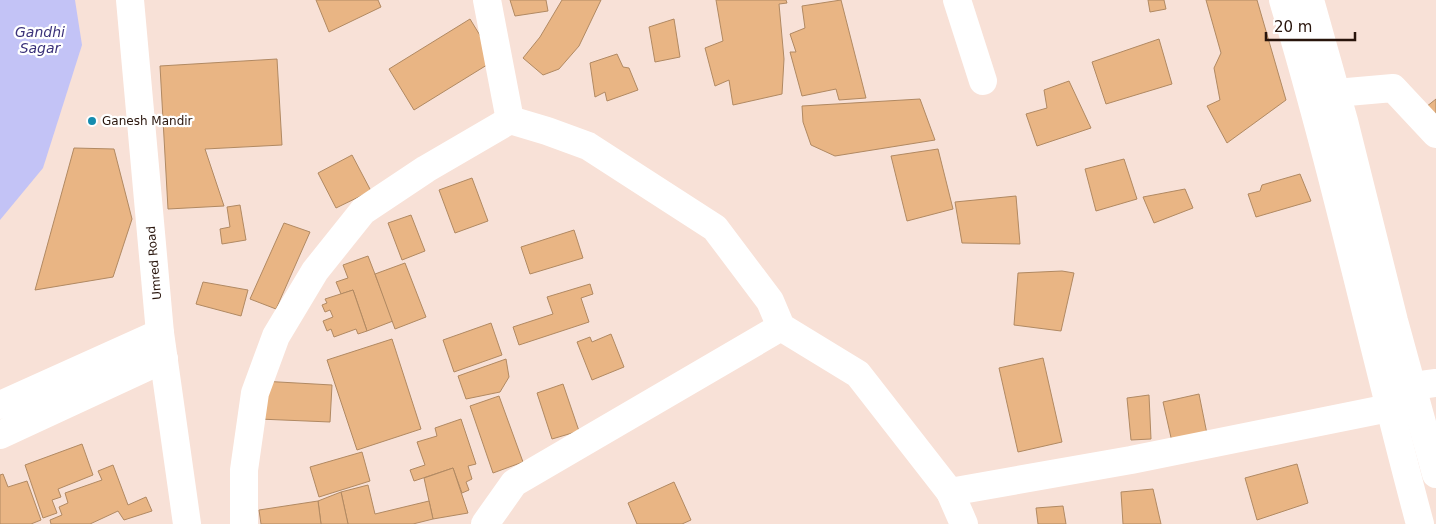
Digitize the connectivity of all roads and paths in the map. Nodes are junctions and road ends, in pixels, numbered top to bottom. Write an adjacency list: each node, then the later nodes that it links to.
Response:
1 (130, 0): 11 (street, Umred Road)
2 (487, 0): 8 (street)
3 (957, 0): 6 (street)
4 (1283, 0): 14 (street)
5 (1310, 0): 7 (street)
6 (983, 81)
7 (1336, 93): 9 (street); 12 (street)
8 (510, 120): 10 (street); 19 (street)
9 (1436, 134)
10 (781, 327): 17 (street); 20 (street)
11 (162, 346): 13 (street); 15 (street); 18 (street, Umred Road)
12 (1425, 384): 16 (street)
13 (0, 405)
14 (1389, 408): 17 (street); 22 (street)
15 (0, 435)
16 (1436, 474)
17 (950, 492): 21 (street)
18 (187, 524)
19 (244, 524)
20 (485, 524)
21 (964, 524)
22 (1420, 524)

